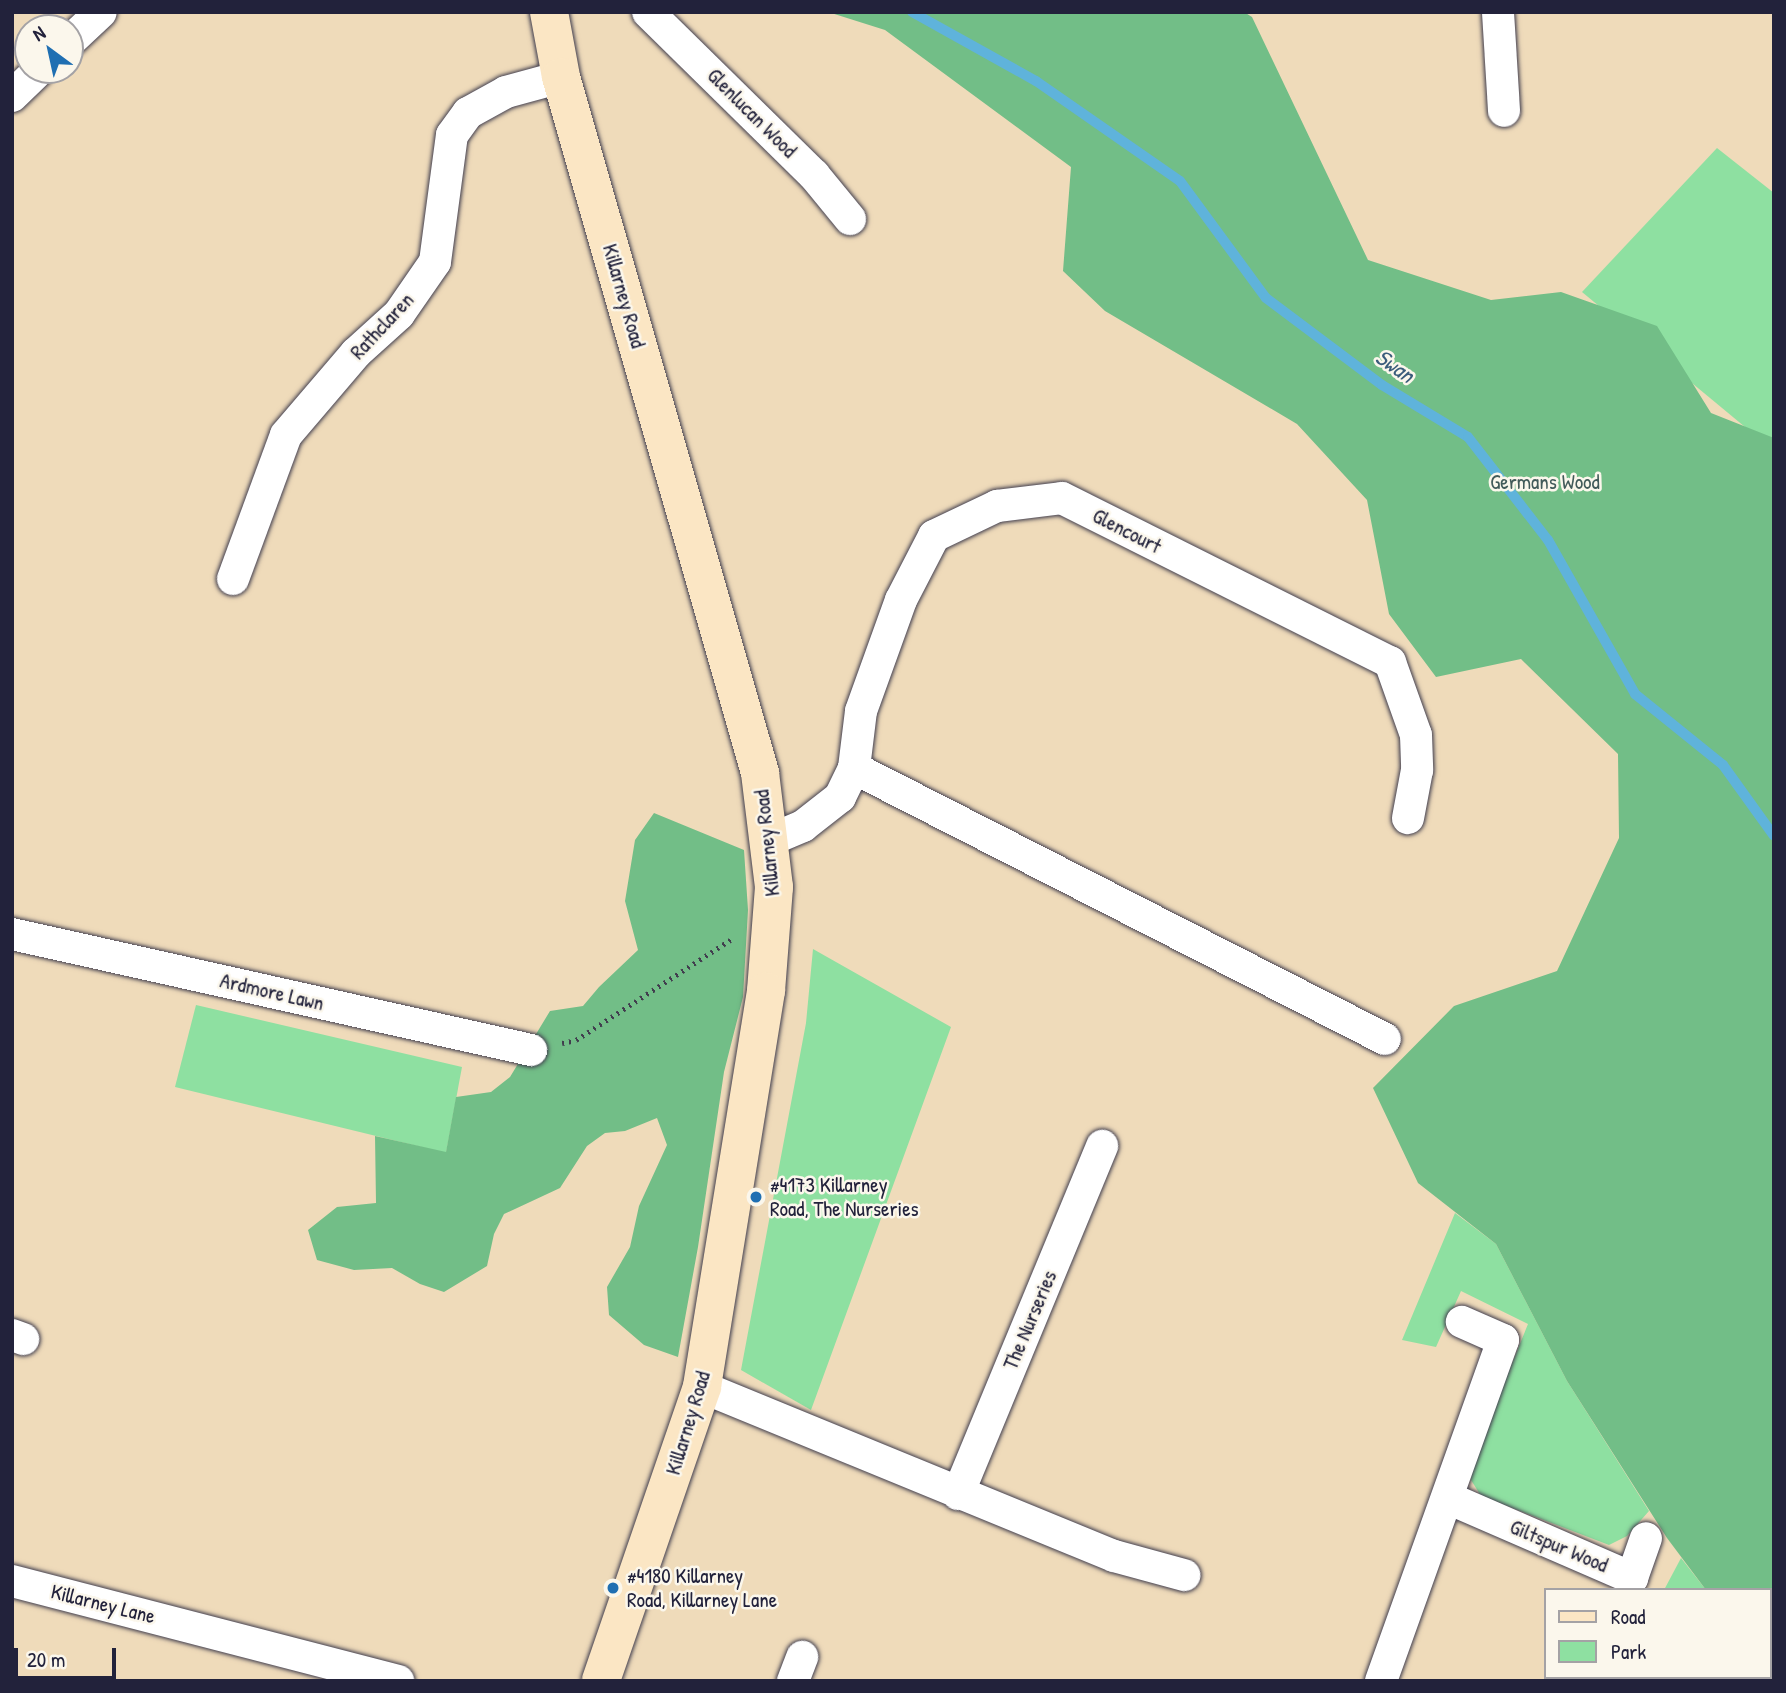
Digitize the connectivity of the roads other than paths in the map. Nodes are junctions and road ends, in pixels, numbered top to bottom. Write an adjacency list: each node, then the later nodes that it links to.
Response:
1 (101, 12): 5 (street)
2 (549, 12): 6 (main road, Killarney Road)
3 (648, 12): 8 (street, Glenlucan Wood)
4 (1498, 12): 7 (street)
5 (84, 28)
6 (561, 77): 9 (street, Rathclaren); 12 (main road, Killarney Road)
7 (1504, 111)
8 (850, 219)
9 (233, 579)
10 (854, 768): 11 (street, Glencourt); 12 (street, Glencourt); 14 (street)
11 (1408, 818)
12 (770, 840): 18 (main road, Killarney Road)
13 (12, 934): 15 (street, Ardmore Lawn)
14 (1385, 1039)
15 (531, 1050)
16 (1102, 1146): 19 (street, The Nurseries)
17 (1462, 1322): 20 (street)
18 (702, 1387): 19 (street); 25 (main road, Killarney Road)
19 (958, 1494): 22 (street)
20 (1448, 1498): 21 (street, Giltspur Wood); 26 (street)
21 (1646, 1538)
22 (1184, 1575)
23 (12, 1581): 24 (street, Killarney Lane)
24 (398, 1681)
25 (601, 1681)
26 (1381, 1681)

